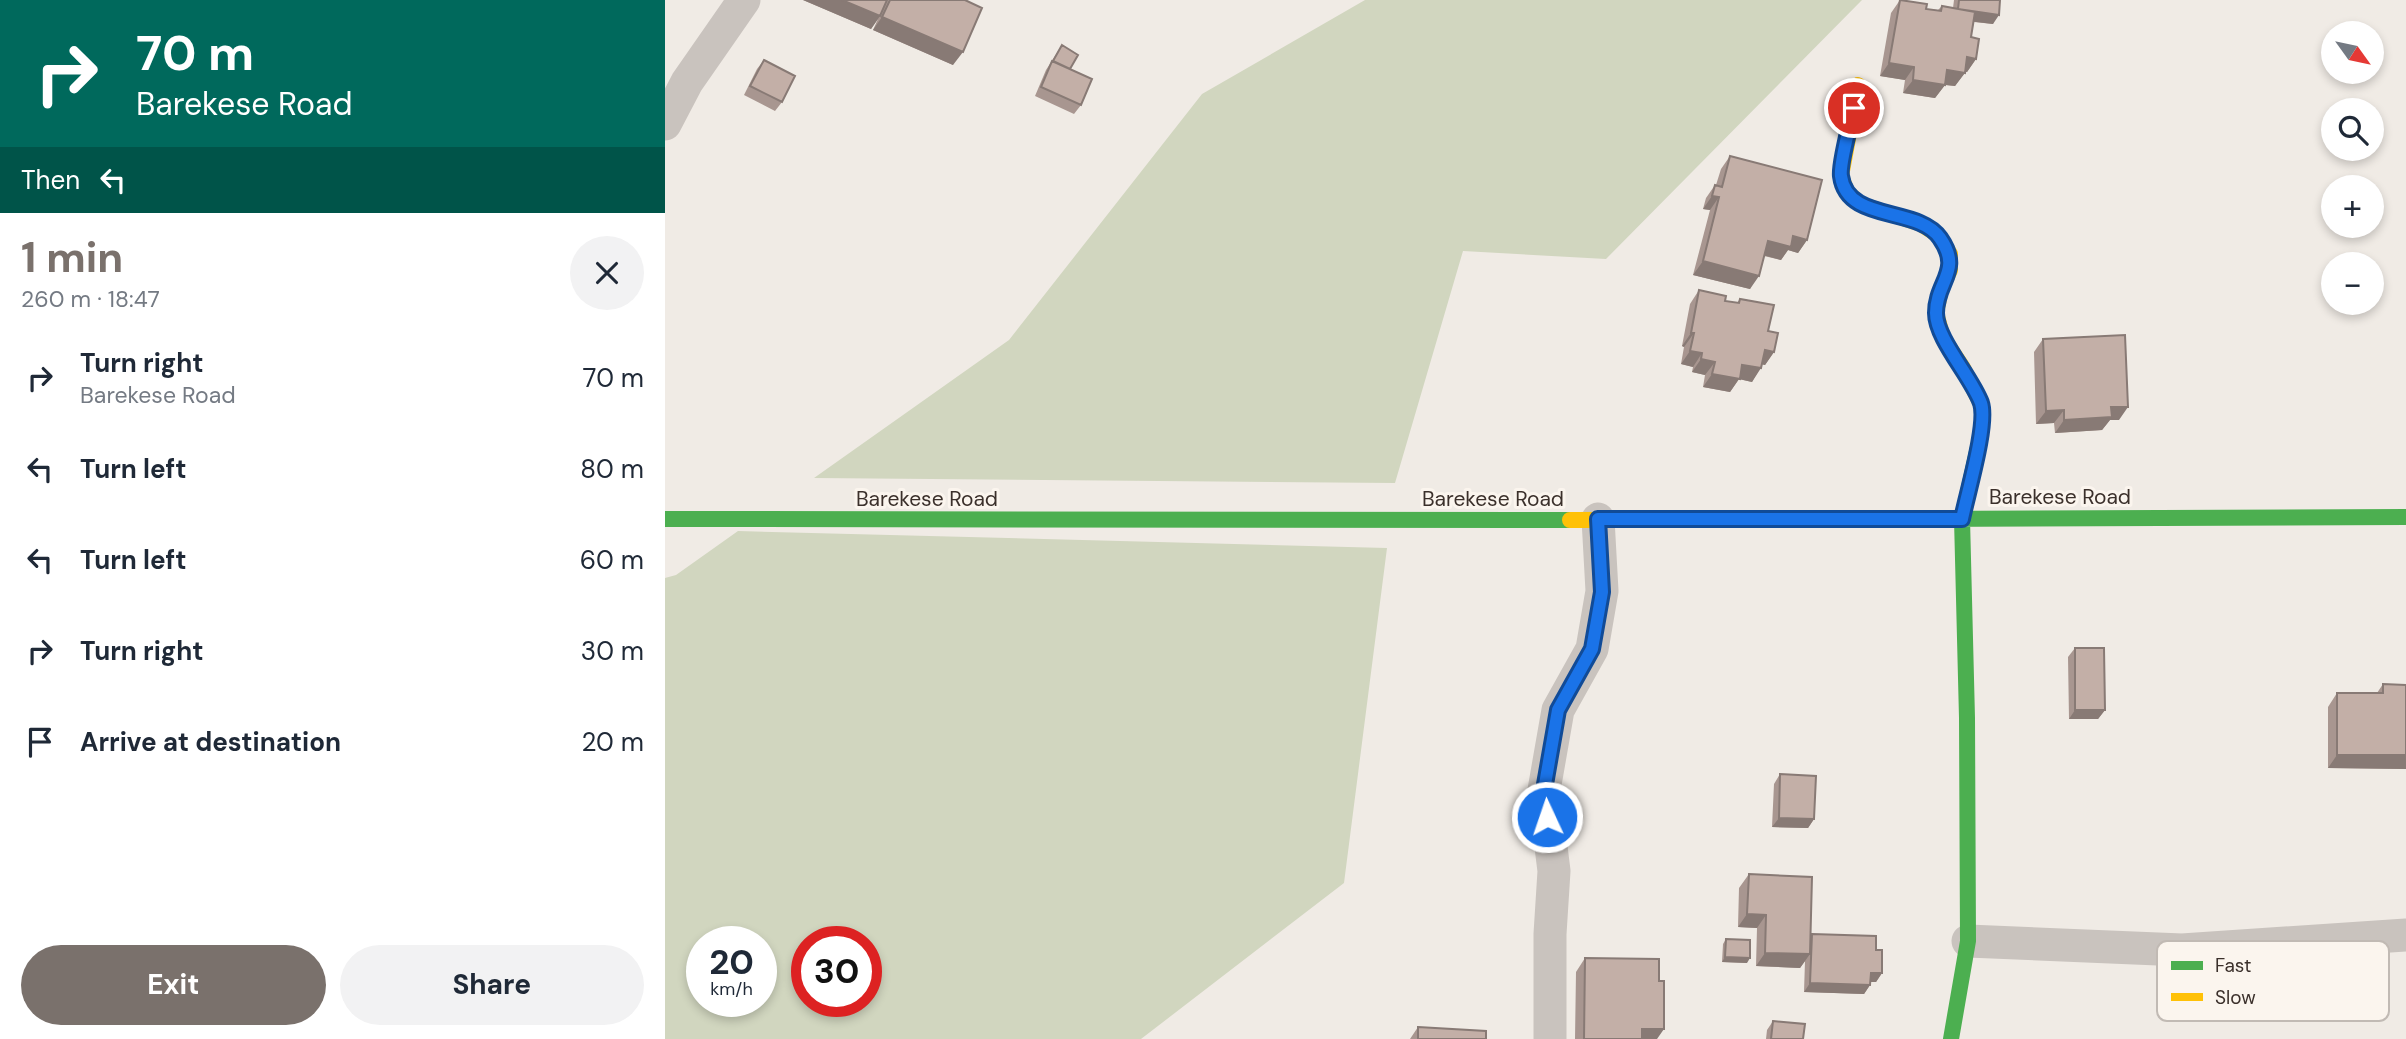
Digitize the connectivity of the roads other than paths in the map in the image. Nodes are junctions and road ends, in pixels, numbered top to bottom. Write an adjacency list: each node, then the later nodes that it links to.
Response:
1 (744, 0): 3 (street)
2 (1858, 85): 7 (main road)
3 (665, 124)
4 (2406, 517): 7 (main road, Barekese Road)
5 (665, 519): 6 (main road, Barekese Road)
6 (1598, 519): 7 (main road, Barekese Road); 12 (street)
7 (1962, 519): 9 (main road)
8 (2406, 935): 10 (street)
9 (1969, 941): 11 (street); 13 (main road)
10 (2316, 941)
11 (2157, 949)
12 (1550, 1039)
13 (1951, 1039)

